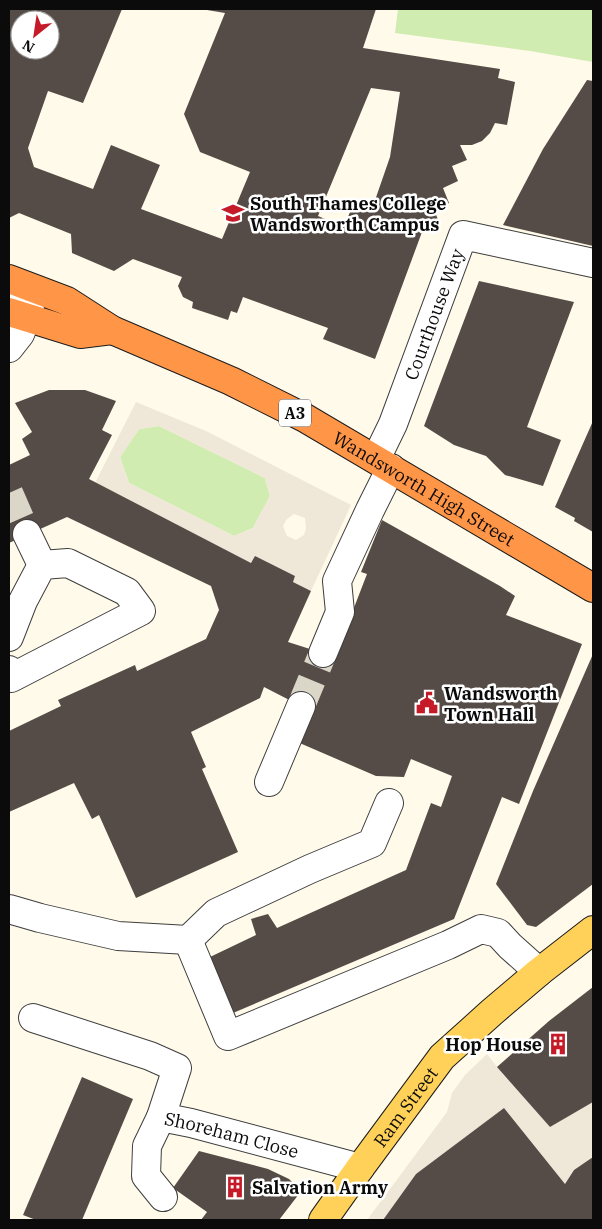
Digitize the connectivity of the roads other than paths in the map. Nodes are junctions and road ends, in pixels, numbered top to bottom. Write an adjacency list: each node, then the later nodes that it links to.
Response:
1 (593, 263): 7 (street, Courthouse Way)
2 (9, 279): 5 (highway, Wandsworth High Street / A3)
3 (9, 295): 4 (street)
4 (18, 314): 5 (highway, A3); 6 (street)
5 (112, 330): 7 (highway, Wandsworth High Street / A3)
6 (9, 348)
7 (384, 464): 10 (highway, Wandsworth High Street / A3); 12 (street)
8 (27, 534): 9 (street)
9 (42, 565): 11 (street); 13 (street)
10 (593, 588)
11 (9, 637)
12 (323, 653)
13 (9, 670)
14 (301, 706): 15 (street)
15 (269, 782)
16 (389, 803): 19 (street)
17 (9, 909): 19 (street)
18 (593, 930): 20 (main road, Ram Street)
19 (188, 940): 20 (street)
20 (539, 972): 23 (main road, Ram Street)
21 (33, 1018): 22 (street)
22 (161, 1117): 23 (street, Shoreham Close); 24 (street, Shoreham Close)
23 (360, 1168): 25 (main road, Ram Street)
24 (163, 1197)
25 (323, 1220)

